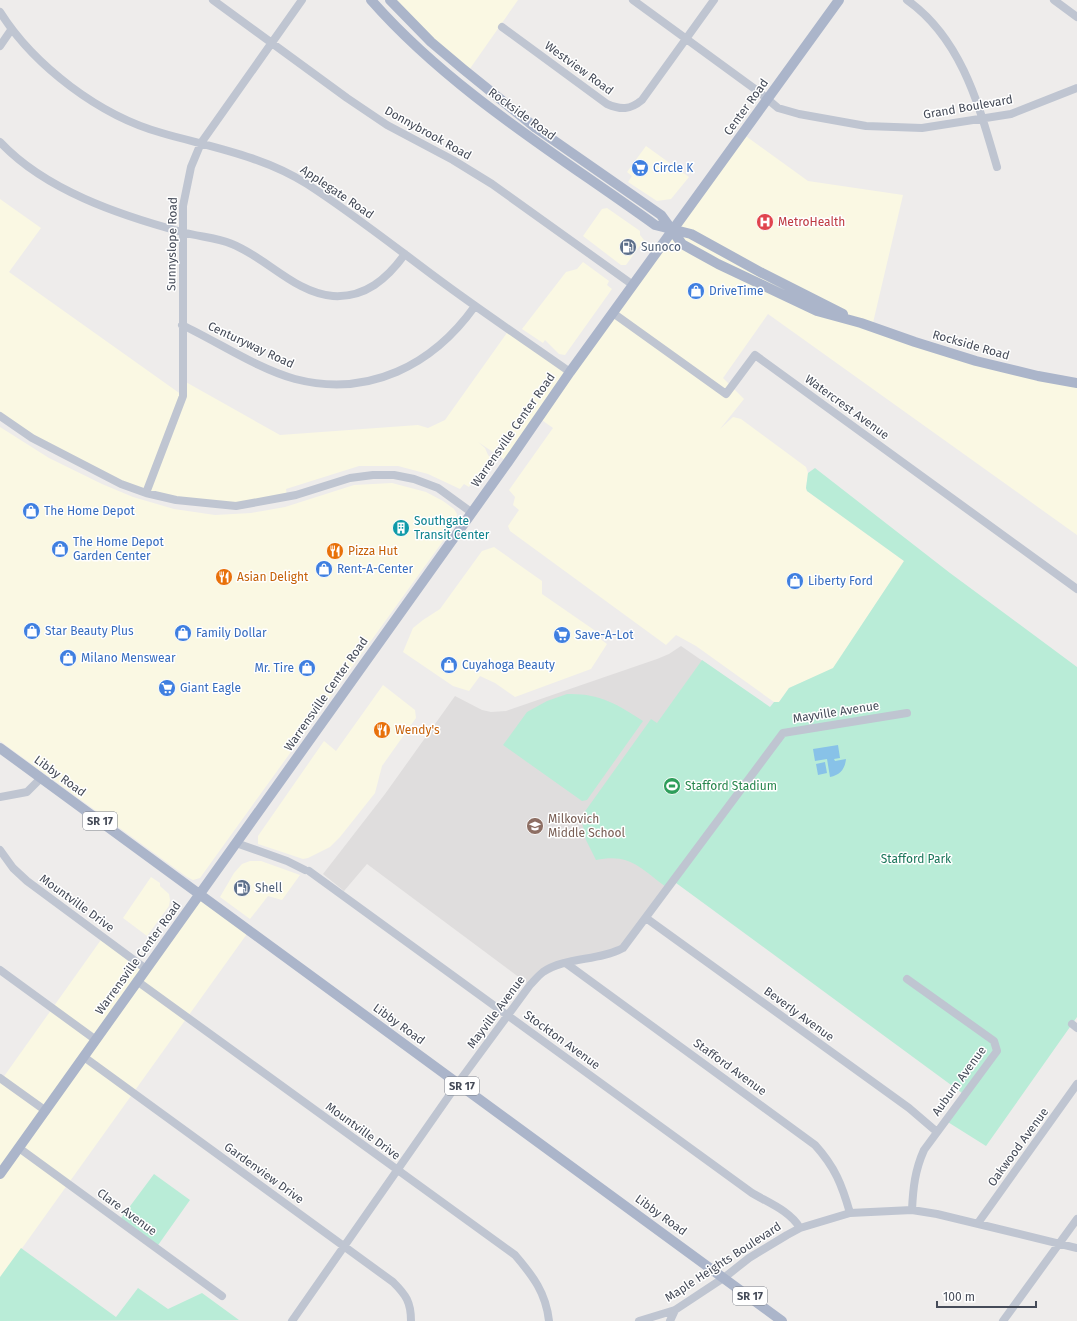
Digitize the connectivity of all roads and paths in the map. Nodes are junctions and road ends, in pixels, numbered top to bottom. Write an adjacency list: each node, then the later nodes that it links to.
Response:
1 (213, 0): 16 (street, Donnybrook Road)
2 (302, 0): 16 (street, Sunnyslope Road)
3 (385, 0): 10 (street)
4 (390, 0): 24 (main road, Rockside Road)
5 (633, 0): 15 (street, Grand Boulevard)
6 (714, 0): 15 (street, Westview Road)
7 (839, 0): 19 (main road, Center Road)
8 (907, 0): 20 (street)
9 (1054, 0): 12 (street)
10 (374, 4): 24 (main road, Rockside Road)
11 (0, 12): 14 (street, Applegate Road)
12 (1077, 17)
13 (502, 27): 15 (street, Westview Road)
14 (11, 30): 17 (street); 22 (street, Applegate Road)
15 (686, 38): 19 (street, Grand Boulevard)
16 (272, 42): 22 (street, Sunnyslope Road); 27 (street, Donnybrook Road)
17 (0, 46)
18 (1077, 88): 20 (street, Grand Boulevard)
19 (767, 100): 20 (street, Grand Boulevard); 24 (main road, Center Road)
20 (983, 119): 23 (street)
21 (0, 142): 25 (street)
22 (200, 143): 25 (street, Sunnyslope Road); 26 (street, Applegate Road)
23 (997, 167)
24 (673, 229): 27 (main road, Warrensville Center Road); 32 (main road, Rockside Road)
25 (184, 233): 26 (street); 30 (street, Sunnyslope Road)
26 (405, 254): 28 (street, Applegate Road)
27 (633, 286): 29 (main road, Warrensville Center Road)
28 (475, 306): 30 (street, Centuryway Road); 31 (street, Applegate Road)
29 (613, 313): 31 (main road, Warrensville Center Road); 36 (street, Watercrest Avenue)
30 (182, 326): 34 (street, Sunnyslope Road)
31 (570, 372): 35 (main road, Warrensville Center Road)
32 (1077, 383)
33 (0, 416): 34 (street)
34 (146, 493): 35 (street)
35 (471, 512): 41 (main road, Warrensville Center Road)
36 (1077, 589)
37 (907, 713): 44 (street, Mayville Avenue)
38 (0, 748): 39 (main road, Libby Road / SR 17)
39 (40, 778): 40 (street); 43 (main road, Libby Road / SR 17)
40 (0, 796)
41 (236, 843): 43 (main road, Warrensville Center Road); 50 (street, Stockton Avenue)
42 (0, 850): 46 (street, Mountville Drive)
43 (200, 895): 46 (main road, Warrensville Center Road); 54 (main road, Libby Road / SR 17)
44 (646, 918): 45 (street, Mayville Avenue); 57 (street, Beverly Avenue)
45 (567, 964): 50 (street, Mayville Avenue); 62 (street, Stafford Avenue)
46 (146, 969): 49 (main road, Warrensville Center Road)
47 (0, 970): 51 (street)
48 (907, 979): 57 (street, Auburn Avenue)
49 (137, 981): 51 (main road, Warrensville Center Road); 59 (street, Mountville Drive)
50 (507, 1016): 54 (street, Mayville Avenue); 65 (street, Stockton Avenue)
51 (96, 1040): 52 (main road, Warrensville Center Road)
52 (84, 1057): 56 (main road, Warrensville Center Road); 67 (street, Gardenview Drive)
53 (0, 1078): 56 (street)
54 (458, 1083): 59 (street, Mayville Avenue); 69 (main road, Libby Road / SR 17)
55 (1077, 1084): 64 (street, Oakwood Avenue)
56 (46, 1111): 58 (main road, Warrensville Center Road)
57 (936, 1132): 61 (street, Auburn Avenue)
58 (19, 1148): 60 (main road, Warrensville Center Road); 70 (street, Clare Avenue)
59 (398, 1171): 67 (street, Mayville Avenue); 74 (street, Mountville Drive)
60 (0, 1174)
61 (912, 1210): 62 (street, Maple Heights Boulevard); 64 (street, Maple Heights Boulevard)
62 (850, 1213): 65 (street, Maple Heights Boulevard)
63 (1077, 1218): 66 (street)
64 (978, 1223): 66 (street, Maple Heights Boulevard)
65 (800, 1228): 69 (street, Maple Heights Boulevard)
66 (1059, 1244): 68 (street, Maple Heights Boulevard); 78 (street)
67 (344, 1246): 72 (street, Mayville Avenue); 73 (street, Gardenview Drive)
68 (1077, 1248)
69 (725, 1277): 71 (street, Maple Heights Boulevard); 77 (main road, Libby Road / SR 17)
70 (222, 1296)
71 (674, 1310): 75 (street, Maple Heights Boulevard); 76 (street)
72 (292, 1321)
73 (412, 1321)
74 (549, 1321)
75 (639, 1321)
76 (670, 1321)
77 (782, 1321)
78 (1003, 1321)

